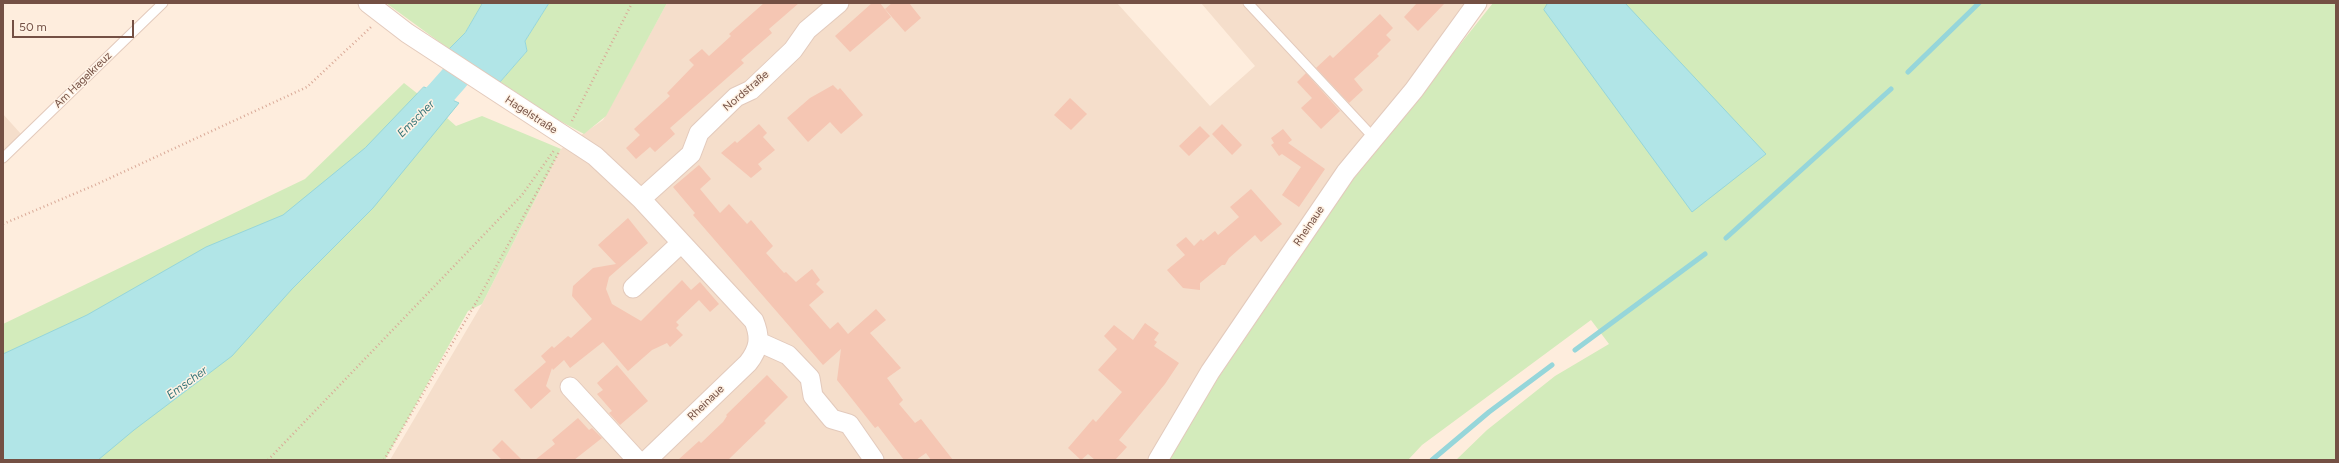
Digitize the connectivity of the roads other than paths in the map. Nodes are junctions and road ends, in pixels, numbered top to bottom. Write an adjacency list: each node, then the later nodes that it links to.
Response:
1 (163, 3): 7 (lane, Am Hagelkreuz)
2 (368, 3): 8 (street, Hagelstraße)
3 (839, 3): 8 (street, Nordstraße)
4 (1248, 3): 6 (lane)
5 (1477, 3): 6 (street, Rheinaue)
6 (1374, 138): 16 (street, Rheinaue)
7 (3, 158)
8 (641, 199): 9 (street, Hagelstraße)
9 (681, 243): 10 (street); 11 (street, Hagelstraße)
10 (633, 288)
11 (759, 342): 14 (street, Rheinaue); 15 (street)
12 (570, 386): 13 (street)
13 (637, 460)
14 (646, 460)
15 (874, 460)
16 (1158, 460)

